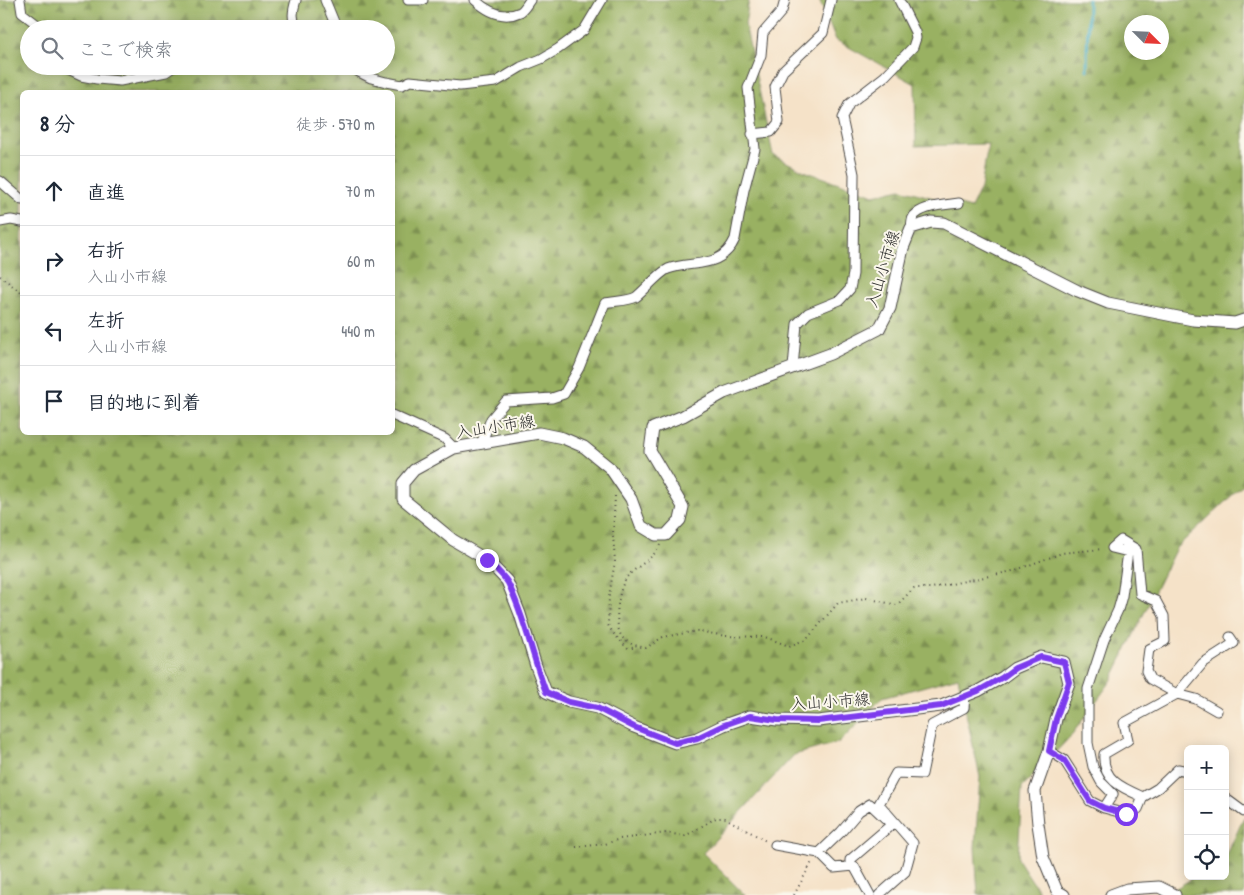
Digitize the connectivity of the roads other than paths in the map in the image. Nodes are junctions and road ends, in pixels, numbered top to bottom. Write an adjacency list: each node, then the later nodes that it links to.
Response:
1 (20, 0): 12 (street)
2 (296, 0): 13 (street)
3 (325, 0): 14 (street)
4 (408, 0): 5 (street)
5 (423, 0)
6 (475, 0): 7 (street)
7 (530, 0)
8 (602, 0): 17 (street)
9 (785, 0): 18 (street)
10 (831, 0): 18 (street)
11 (899, 0): 26 (street)
12 (32, 20)
13 (294, 20)
14 (333, 20)
15 (79, 75): 16 (street)
16 (151, 75)
17 (365, 75)
18 (752, 134): 28 (street)
19 (0, 181): 20 (street)
20 (20, 198)
21 (959, 203): 24 (street)
22 (0, 222): 23 (street)
23 (20, 222)
24 (911, 228): 25 (main road, 入山小市線); 26 (main road, 入山小市線)
25 (1244, 320)
26 (793, 367): 28 (main road, 入山小市線)
27 (395, 416): 29 (street)
28 (481, 444): 29 (main road, 入山小市線)
29 (454, 448): 32 (main road, 入山小市線)
30 (1230, 637): 31 (street)
31 (1177, 694): 33 (street); 36 (street); 38 (street)
32 (965, 696): 34 (main road, 入山小市線); 40 (street)
33 (1218, 711)
34 (1049, 751): 38 (street); 46 (main road, 入山小市線)
35 (1184, 771): 36 (street)
36 (1143, 797): 38 (street)
37 (1229, 801): 39 (street)
38 (1104, 808)
39 (1244, 812)
40 (893, 823): 42 (street); 43 (street); 45 (street)
41 (775, 845): 42 (street)
42 (819, 853): 43 (street)
43 (850, 866): 44 (street)
44 (870, 895)
45 (879, 895)
46 (1064, 895)
47 (1111, 895): 48 (main road)
48 (1175, 895)

